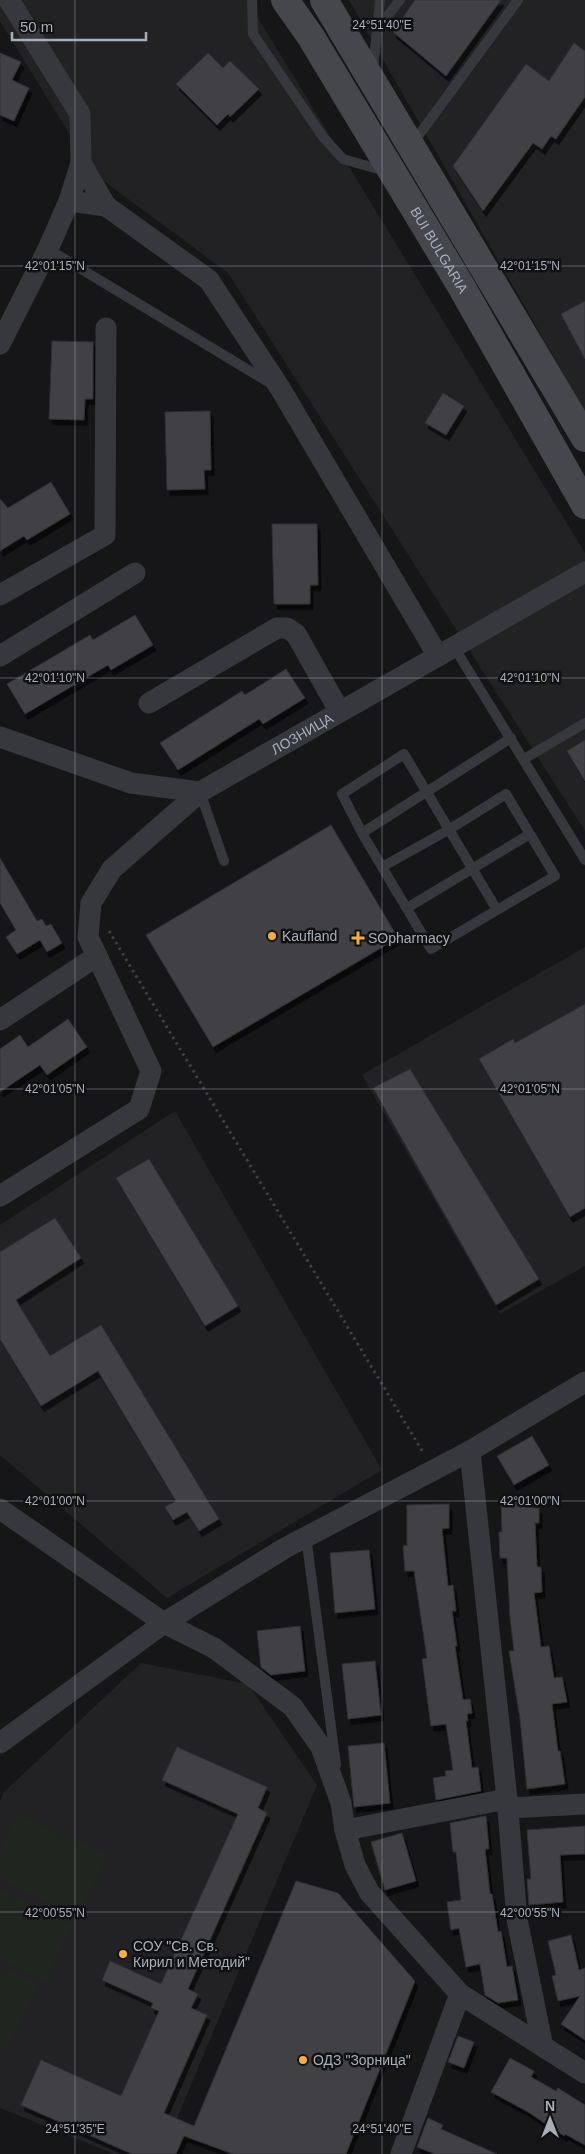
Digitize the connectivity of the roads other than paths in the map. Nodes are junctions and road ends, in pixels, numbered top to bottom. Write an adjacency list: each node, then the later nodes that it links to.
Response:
1 (9, 0): 11 (street)
2 (252, 0): 12 (lane)
3 (285, 0): 12 (main road, BUI BULGARIA)
4 (324, 0): 9 (main road, BUI BULGARIA)
5 (380, 0): 8 (lane)
6 (400, 0): 8 (lane)
7 (518, 0): 10 (lane)
8 (377, 29): 9 (lane)
9 (371, 80): 10 (main road, BUI BULGARIA)
10 (410, 146): 19 (main road, BUI BULGARIA)
11 (81, 163): 13 (street); 14 (street)
12 (393, 173): 20 (main road, BUI BULGARIA)
13 (69, 201): 14 (street); 15 (street)
14 (106, 206): 18 (street)
15 (48, 249): 17 (street); 18 (lane)
16 (106, 328): 23 (street)
17 (0, 344)
18 (280, 388): 24 (street)
19 (585, 438)
20 (585, 505)
21 (585, 572): 24 (street, ЛОЗНИЦА)
22 (135, 573): 25 (street)
23 (0, 595)
24 (446, 651): 27 (street, ЛОЗНИЦА); 30 (lane)
25 (0, 656)
26 (149, 703): 27 (street)
27 (340, 712): 33 (street, ЛОЗНИЦА)
28 (585, 723): 31 (lane)
29 (0, 737): 33 (street)
30 (511, 738): 31 (lane); 32 (lane)
31 (524, 759): 37 (lane)
32 (427, 791): 34 (lane); 35 (lane); 35 (lane)
33 (200, 792): 38 (lane); 43 (street, ЛОЗНИЦА)
34 (450, 829): 36 (lane); 39 (lane); 40 (lane)
35 (362, 833): 39 (lane)
36 (530, 834): 40 (lane); 42 (lane)
37 (585, 860)
38 (224, 861)
39 (382, 867): 41 (lane)
40 (473, 868): 41 (lane); 42 (lane)
41 (407, 908): 42 (lane)
42 (497, 910)
43 (97, 956): 44 (street); 45 (street)
44 (0, 1020)
45 (0, 1196)
46 (585, 1382): 47 (street)
47 (470, 1451): 49 (street); 53 (street)
48 (0, 1509): 50 (street)
49 (306, 1536): 50 (street); 52 (lane)
50 (164, 1623): 51 (street); 52 (street)
51 (0, 1743)
52 (341, 1803): 55 (street)
53 (508, 1803): 54 (street); 55 (street); 57 (street)
54 (585, 1804)
55 (345, 1830): 56 (street)
56 (460, 1994): 57 (street); 59 (street)
57 (543, 2047): 58 (street)
58 (585, 2073)
59 (401, 2154)

